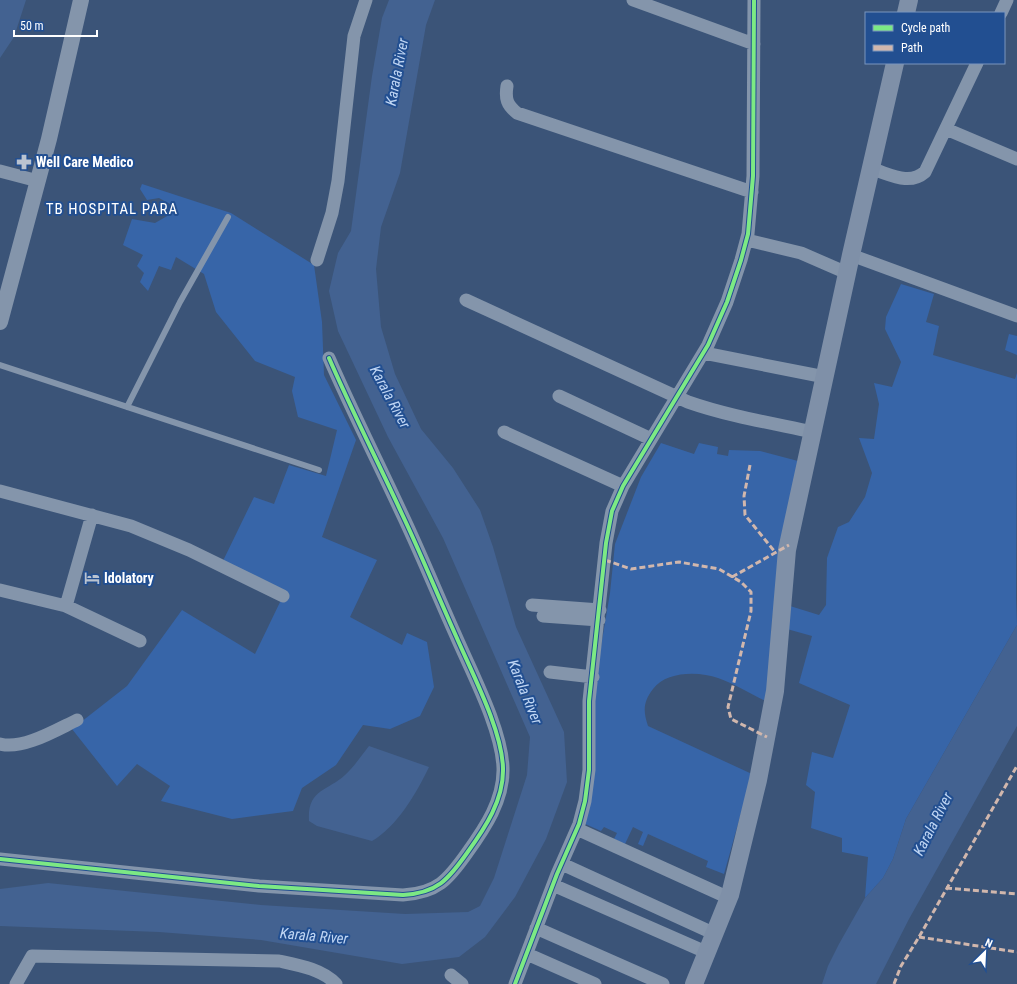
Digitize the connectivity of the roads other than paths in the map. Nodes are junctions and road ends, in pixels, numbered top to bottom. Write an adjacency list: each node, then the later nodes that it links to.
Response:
1 (81, 0): 17 (street)
2 (366, 0): 22 (street)
3 (633, 0): 9 (street)
4 (754, 0): 9 (street)
5 (909, 0): 7 (main road)
6 (1007, 0): 8 (street)
7 (906, 12)
8 (1001, 12)
9 (754, 44): 18 (street)
10 (895, 64): 15 (main road)
11 (977, 64): 13 (street)
12 (507, 86): 18 (street)
13 (946, 129): 14 (street); 15 (street)
14 (1017, 159)
15 (872, 169): 21 (main road)
16 (0, 171): 17 (street)
17 (38, 181): 26 (street)
18 (752, 192): 20 (street)
19 (228, 217): 33 (lane)
20 (746, 240): 23 (street); 27 (street)
21 (851, 255): 23 (main road); 25 (street)
22 (317, 260)
23 (847, 273): 30 (main road)
24 (466, 300): 32 (street)
25 (1017, 316)
26 (0, 320)
27 (704, 353): 30 (street); 32 (street)
28 (329, 358): 53 (street)
29 (0, 365): 33 (lane)
30 (825, 377): 35 (main road)
31 (559, 396): 36 (street)
32 (676, 397): 35 (street); 36 (street)
33 (127, 407): 37 (lane)
34 (504, 432): 38 (street)
35 (813, 432): 56 (main road)
36 (650, 438): 38 (street)
37 (319, 470)
38 (623, 486): 45 (street)
39 (0, 491): 40 (street)
40 (92, 515): 42 (street); 44 (street)
41 (0, 590): 44 (street)
42 (283, 596)
43 (532, 605): 45 (street)
44 (66, 606): 47 (street)
45 (600, 615): 46 (street); 49 (street)
46 (543, 616)
47 (140, 641)
48 (550, 672): 49 (street)
49 (593, 677): 52 (street)
50 (77, 720): 51 (street)
51 (0, 744)
52 (577, 829): 54 (street); 56 (street)
53 (0, 859)
54 (562, 864): 55 (street); 58 (street)
55 (553, 885): 57 (street); 60 (street)
56 (729, 898): 58 (main road)
57 (536, 928): 59 (street); 67 (street)
58 (715, 934): 60 (main road)
59 (526, 954): 65 (street); 66 (street)
60 (708, 954): 68 (main road)
61 (450, 975): 64 (street)
62 (16, 984): 63 (street)
63 (336, 984)
64 (462, 984)
65 (515, 984)
66 (595, 984)
67 (663, 984)
68 (694, 984)

